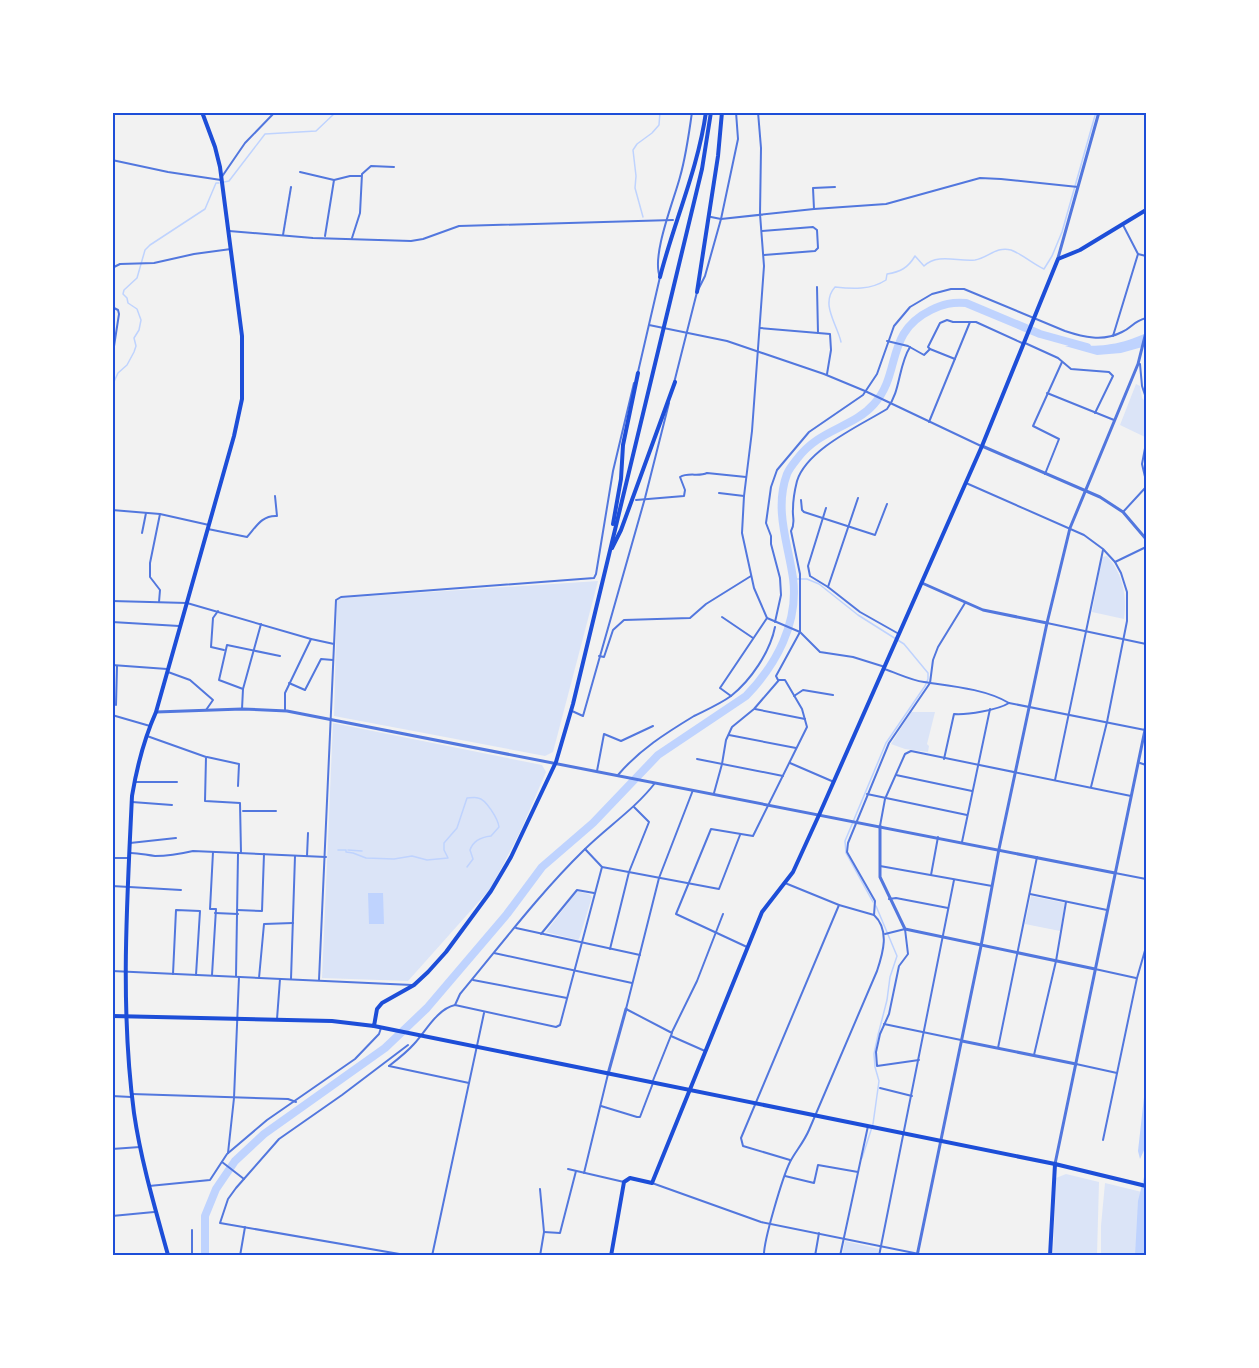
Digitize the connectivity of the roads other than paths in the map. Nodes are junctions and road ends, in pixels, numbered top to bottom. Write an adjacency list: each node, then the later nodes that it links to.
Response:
1 (202, 112): 14 (main road)
2 (275, 112): 14 (street)
3 (692, 112): 25 (street)
4 (706, 112): 38 (main road)
5 (711, 112): 99 (main road)
6 (722, 112): 40 (main road)
7 (736, 112): 23 (street)
8 (758, 112): 21 (street)
9 (1099, 112): 17 (street)
10 (112, 160): 14 (street)
11 (393, 167): 13 (street)
12 (300, 172): 15 (street)
13 (361, 176): 15 (street); 31 (street)
14 (221, 179): 27 (main road)
15 (334, 180): 30 (street)
16 (291, 187): 29 (street)
17 (1078, 187): 19 (street); 36 (street)
18 (835, 188): 19 (street)
19 (814, 209): 21 (street)
20 (1146, 210): 26 (main road)
21 (760, 214): 23 (street); 28 (street)
22 (711, 217): 23 (street)
23 (721, 219): 40 (street)
24 (673, 220): 25 (street)
25 (666, 221): 31 (street); 38 (street)
26 (1123, 225): 33 (street); 36 (main road)
27 (229, 231): 29 (street); 32 (main road)
28 (762, 231): 34 (street); 34 (street)
29 (283, 235): 30 (street)
30 (324, 238): 31 (street)
31 (352, 238)
32 (231, 249): 37 (street); 92 (main road)
33 (1138, 254): 35 (street); 50 (street)
34 (764, 255): 46 (street)
35 (1146, 256)
36 (1058, 260): 43 (main road)
37 (112, 268)
38 (660, 277): 45 (street)
39 (817, 287): 48 (street)
40 (697, 292): 49 (street)
41 (112, 308): 56 (street)
42 (1146, 318): 50 (street)
43 (1033, 320): 50 (street); 51 (street); 52 (main road)
44 (970, 322): 52 (street); 54 (street); 57 (street)
45 (649, 325): 49 (street); 60 (street)
46 (760, 328): 48 (street); 55 (street)
47 (1146, 332): 59 (street)
48 (818, 333): 61 (street)
49 (686, 334): 55 (street); 62 (street)
50 (1113, 336)
51 (888, 341): 53 (street); 63 (street)
52 (1025, 344): 58 (street); 71 (main road)
53 (909, 346): 54 (street); 66 (street)
54 (930, 349): 57 (street)
55 (758, 350): 61 (street); 73 (street)
56 (112, 359)
57 (955, 359): 69 (street)
58 (1062, 362): 64 (street); 67 (street)
59 (1138, 363): 65 (street); 68 (street)
60 (638, 373): 99 (main road); 123 (street)
61 (827, 375): 63 (street)
62 (675, 382): 81 (street); 99 (main road)
63 (865, 390): 66 (street); 112 (street)
64 (1047, 393): 67 (street); 72 (street)
65 (1146, 398)
66 (892, 403): 69 (street); 118 (street)
67 (1095, 413): 68 (street)
68 (1115, 421): 77 (street)
69 (929, 422): 71 (street)
70 (1146, 443): 74 (street)
71 (982, 446): 72 (street); 75 (main road)
72 (1045, 474): 77 (street)
73 (747, 477): 80 (street); 81 (street)
74 (1146, 481)
75 (966, 483): 94 (street); 102 (main road)
76 (1146, 487): 88 (street)
77 (1084, 490): 88 (street); 94 (street)
78 (719, 493): 80 (street)
79 (275, 496): 92 (street)
80 (744, 496): 101 (street)
81 (645, 498): 83 (street); 128 (street)
82 (858, 498): 93 (street)
83 (636, 500)
84 (801, 500): 91 (street)
85 (887, 504): 93 (street)
86 (826, 508): 91 (street)
87 (112, 510): 89 (street)
88 (1123, 512): 96 (street)
89 (146, 513): 90 (street); 95 (street)
90 (160, 514): 92 (street); 105 (street)
91 (823, 518): 93 (street); 103 (street)
92 (209, 527): 106 (main road)
93 (848, 527): 103 (street)
94 (1070, 528): 98 (street); 113 (street)
95 (142, 533)
96 (1146, 539)
97 (1146, 547): 100 (street)
98 (1103, 549): 100 (street); 117 (street)
99 (608, 554): 149 (main road)
100 (1115, 562): 122 (street)
101 (751, 576): 110 (street); 128 (street)
102 (922, 583): 107 (street); 119 (main road)
103 (828, 586): 119 (street)
104 (112, 601): 105 (street)
105 (159, 602): 106 (street)
106 (187, 603): 108 (street); 115 (main road)
107 (965, 603): 113 (street); 134 (street)
108 (218, 611): 114 (street); 126 (street)
109 (722, 617): 120 (street)
110 (767, 618): 112 (street); 120 (street)
111 (112, 622): 115 (street)
112 (776, 623): 118 (street)
113 (1047, 623): 117 (street); 143 (street)
114 (261, 624): 121 (street); 125 (street)
115 (181, 626): 132 (main road)
116 (775, 627): 139 (street)
117 (1086, 631): 122 (street); 151 (street)
118 (800, 632): 131 (street); 133 (street)
119 (899, 634): 131 (main road)
120 (753, 638): 139 (street)
121 (311, 639): 123 (street); 135 (street)
122 (1124, 639): 124 (street); 155 (street)
123 (334, 644): 129 (street)
124 (1146, 644)
125 (254, 650): 126 (street); 127 (street); 137 (street)
126 (225, 651): 137 (street)
127 (280, 656)
128 (599, 656): 149 (street)
129 (333, 660): 135 (street); 153 (street)
130 (115, 665): 132 (street); 136 (street)
131 (884, 668): 134 (street); 180 (main road)
132 (168, 671): 147 (street); 150 (main road)
133 (779, 680): 140 (street); 145 (street)
134 (929, 682): 141 (street); 186 (street)
135 (290, 683): 148 (street)
136 (115, 684): 142 (street)
137 (243, 689): 144 (street)
138 (833, 695): 140 (street)
139 (731, 696): 173 (street)
140 (794, 696): 154 (street)
141 (1009, 703): 143 (street); 146 (street)
142 (116, 705)
143 (1030, 706): 151 (street); 172 (street)
144 (242, 709): 147 (street); 148 (street)
145 (754, 709): 154 (street); 159 (street)
146 (990, 709): 164 (street); 169 (street)
147 (206, 710): 150 (street)
148 (285, 711): 153 (street)
149 (571, 711): 165 (main road)
150 (156, 712): 156 (main road)
151 (1068, 714): 155 (street); 176 (street)
152 (112, 715): 156 (street)
153 (331, 718): 165 (street); 213 (street)
154 (805, 719): 161 (street)
155 (1107, 722): 158 (street); 182 (street)
156 (150, 726): 160 (main road)
157 (653, 726): 171 (street)
158 (1146, 728): 167 (street)
159 (729, 735): 161 (street); 168 (street)
160 (146, 736): 162 (street); 177 (main road)
161 (796, 748): 166 (street)
162 (207, 758): 181 (street); 193 (street)
163 (697, 759): 168 (street)
164 (944, 759): 169 (street); 174 (street)
165 (556, 762): 171 (street); 273 (main road)
166 (790, 763): 175 (street); 180 (street)
167 (1140, 763): 170 (street); 187 (street)
168 (722, 764): 175 (street); 185 (street)
169 (978, 765): 172 (street); 184 (street)
170 (1146, 765)
171 (597, 771): 173 (street)
172 (1016, 772): 176 (street); 206 (street)
173 (619, 775): 179 (street)
174 (896, 775): 184 (street); 188 (street)
175 (784, 776): 191 (street)
176 (1055, 780): 182 (street)
177 (134, 782): 178 (street); 189 (main road)
178 (177, 782)
179 (656, 782): 183 (street); 192 (street)
180 (834, 782): 195 (main road)
181 (238, 786)
182 (1091, 787): 187 (street)
183 (693, 790): 185 (street); 221 (street)
184 (973, 792): 196 (street)
185 (714, 793): 191 (street)
186 (867, 795): 188 (street); 197 (street)
187 (1131, 795): 219 (street)
188 (885, 799): 196 (street); 198 (street)
189 (132, 802): 190 (street); 204 (main road)
190 (172, 805)
191 (769, 805): 195 (street); 200 (street)
192 (633, 807): 205 (street); 218 (street)
193 (242, 811): 194 (street); 208 (street)
194 (276, 811)
195 (819, 814): 197 (street); 225 (main road)
196 (968, 815): 203 (street)
197 (857, 822): 198 (street); 241 (street)
198 (880, 826): 201 (street); 216 (street)
199 (308, 833): 212 (street)
200 (740, 835): 224 (street); 224 (street)
201 (938, 837): 203 (street); 220 (street)
202 (176, 838): 204 (street)
203 (962, 842): 206 (street)
204 (130, 843): 210 (main road)
205 (585, 849): 217 (street); 243 (street)
206 (999, 849): 214 (street); 228 (street)
207 (213, 852): 208 (street); 210 (street); 238 (street)
208 (240, 853): 209 (street); 236 (street)
209 (264, 854): 211 (street); 236 (street)
210 (131, 855): 215 (street); 227 (main road)
211 (295, 856): 212 (street); 242 (street)
212 (307, 856): 213 (street)
213 (326, 857): 270 (street)
214 (1037, 857): 219 (street); 231 (street)
215 (112, 858)
216 (879, 866): 220 (street); 232 (street)
217 (602, 867): 218 (street); 230 (street)
218 (629, 872): 221 (street); 253 (street)
219 (1115, 873): 222 (street); 237 (street)
220 (931, 875): 223 (street)
221 (659, 878): 224 (street); 256 (street)
222 (1146, 878)
223 (954, 880): 228 (street); 235 (street)
224 (689, 883): 245 (street)
225 (785, 884): 234 (street); 251 (main road)
226 (112, 886): 227 (street)
227 (129, 886): 229 (street); 261 (main road)
228 (992, 886): 250 (street)
229 (181, 890)
230 (594, 893): 246 (street); 249 (street)
231 (1030, 894): 233 (street); 255 (street)
232 (889, 899): 235 (street); 244 (street)
233 (1066, 902): 237 (street); 257 (street)
234 (839, 905): 241 (street); 307 (street)
235 (948, 908): 248 (street)
236 (237, 910): 239 (street)
237 (1107, 910): 258 (street)
238 (215, 913): 239 (street); 264 (street)
239 (238, 914): 265 (street)
240 (723, 914): 245 (street)
241 (874, 915): 247 (street)
242 (293, 923): 266 (street); 269 (street)
243 (516, 928): 246 (street); 254 (street)
244 (905, 929): 247 (street); 248 (street); 282 (street)
245 (715, 933): 251 (street); 286 (street)
246 (541, 934): 249 (street)
247 (884, 935): 309 (street)
248 (942, 938): 250 (street); 285 (street)
249 (581, 943): 253 (street); 260 (street)
250 (981, 946): 255 (street); 288 (street)
251 (747, 947): 292 (main road)
252 (1146, 947): 267 (street)
253 (610, 949): 256 (street)
254 (494, 953): 260 (street); 271 (street)
255 (1018, 954): 257 (street); 291 (street)
256 (640, 955): 272 (street)
257 (1056, 961): 258 (street); 293 (street)
258 (1095, 969): 267 (street); 295 (street)
259 (112, 971): 261 (street)
260 (574, 971): 272 (street); 274 (street)
261 (126, 972): 262 (street); 279 (main road)
262 (173, 974): 263 (street); 263 (street)
263 (196, 975): 264 (street)
264 (212, 975): 265 (street)
265 (237, 977): 266 (street); 280 (street)
266 (260, 978): 268 (street)
267 (1137, 978): 296 (street)
268 (280, 979): 269 (street); 281 (street)
269 (291, 979): 270 (street)
270 (319, 980): 273 (street)
271 (472, 980): 274 (street); 275 (street)
272 (633, 983): 276 (street)
273 (414, 985): 283 (main road)
274 (567, 998): 277 (street)
275 (455, 1005): 277 (street); 287 (street)
276 (626, 1009): 286 (street); 297 (street)
277 (484, 1013): 290 (street)
278 (112, 1016): 279 (main road)
279 (125, 1016): 280 (main road); 302 (main road)
280 (236, 1019): 281 (main road); 305 (street)
281 (277, 1019): 283 (main road)
282 (884, 1024): 285 (street); 294 (street)
283 (374, 1026): 284 (main road)
284 (381, 1028): 287 (main road); 306 (street)
285 (925, 1033): 288 (street); 294 (street)
286 (671, 1034): 292 (street); 299 (street)
287 (420, 1035): 290 (main road); 298 (street)
288 (962, 1041): 291 (street); 313 (street)
289 (408, 1045): 325 (street)
290 (477, 1047): 297 (main road); 298 (street)
291 (998, 1048): 293 (street)
292 (705, 1051): 301 (main road)
293 (1034, 1056): 295 (street)
294 (919, 1060): 304 (street)
295 (1076, 1064): 296 (street); 319 (street)
296 (1117, 1073): 312 (street)
297 (608, 1074): 299 (main road); 308 (street)
298 (469, 1083): 347 (street)
299 (652, 1083): 301 (main road); 308 (street)
300 (880, 1088): 304 (street)
301 (689, 1090): 307 (main road); 327 (main road)
302 (132, 1095): 303 (street); 305 (street); 314 (main road)
303 (112, 1096)
304 (912, 1096): 311 (street)
305 (234, 1098): 306 (street); 316 (street)
306 (296, 1102): 316 (street)
307 (755, 1103): 309 (main road); 317 (street)
308 (601, 1106): 323 (street)
309 (815, 1115): 310 (main road); 317 (street)
310 (869, 1126): 311 (main road); 322 (street)
311 (904, 1133): 313 (main road); 339 (street)
312 (1103, 1140)
313 (941, 1142): 319 (main road); 341 (street)
314 (140, 1147): 315 (street); 328 (main road)
315 (112, 1149)
316 (227, 1154): 318 (street)
317 (790, 1160): 324 (street)
318 (222, 1162): 325 (street); 328 (street)
319 (1055, 1164): 329 (main road); 355 (main road)
320 (568, 1169): 321 (street)
321 (576, 1171): 323 (street); 336 (street)
322 (859, 1172): 324 (street); 338 (street)
323 (584, 1173): 326 (street)
324 (785, 1176): 333 (street)
325 (243, 1179): 334 (street)
326 (624, 1182): 327 (main road); 349 (main road)
327 (652, 1183): 333 (street)
328 (149, 1186): 331 (main road)
329 (1146, 1186)
330 (540, 1190): 336 (street)
331 (156, 1211): 332 (street); 342 (main road)
332 (112, 1216)
333 (771, 1224): 337 (street); 350 (street)
334 (245, 1227): 340 (street); 345 (street)
335 (192, 1230): 344 (street)
336 (544, 1232): 348 (street)
337 (819, 1233): 338 (street); 351 (street)
338 (844, 1238): 339 (street); 352 (street)
339 (881, 1246): 341 (street); 353 (street)
340 (393, 1254): 346 (street)
341 (917, 1254): 354 (street)
342 (167, 1255): 343 (main road)
343 (176, 1256)
344 (192, 1256)
345 (240, 1256)
346 (411, 1256)
347 (432, 1256)
348 (540, 1256)
349 (611, 1256)
350 (764, 1256)
351 (815, 1256)
352 (840, 1256)
353 (879, 1256)
354 (929, 1256)
355 (1050, 1256)

